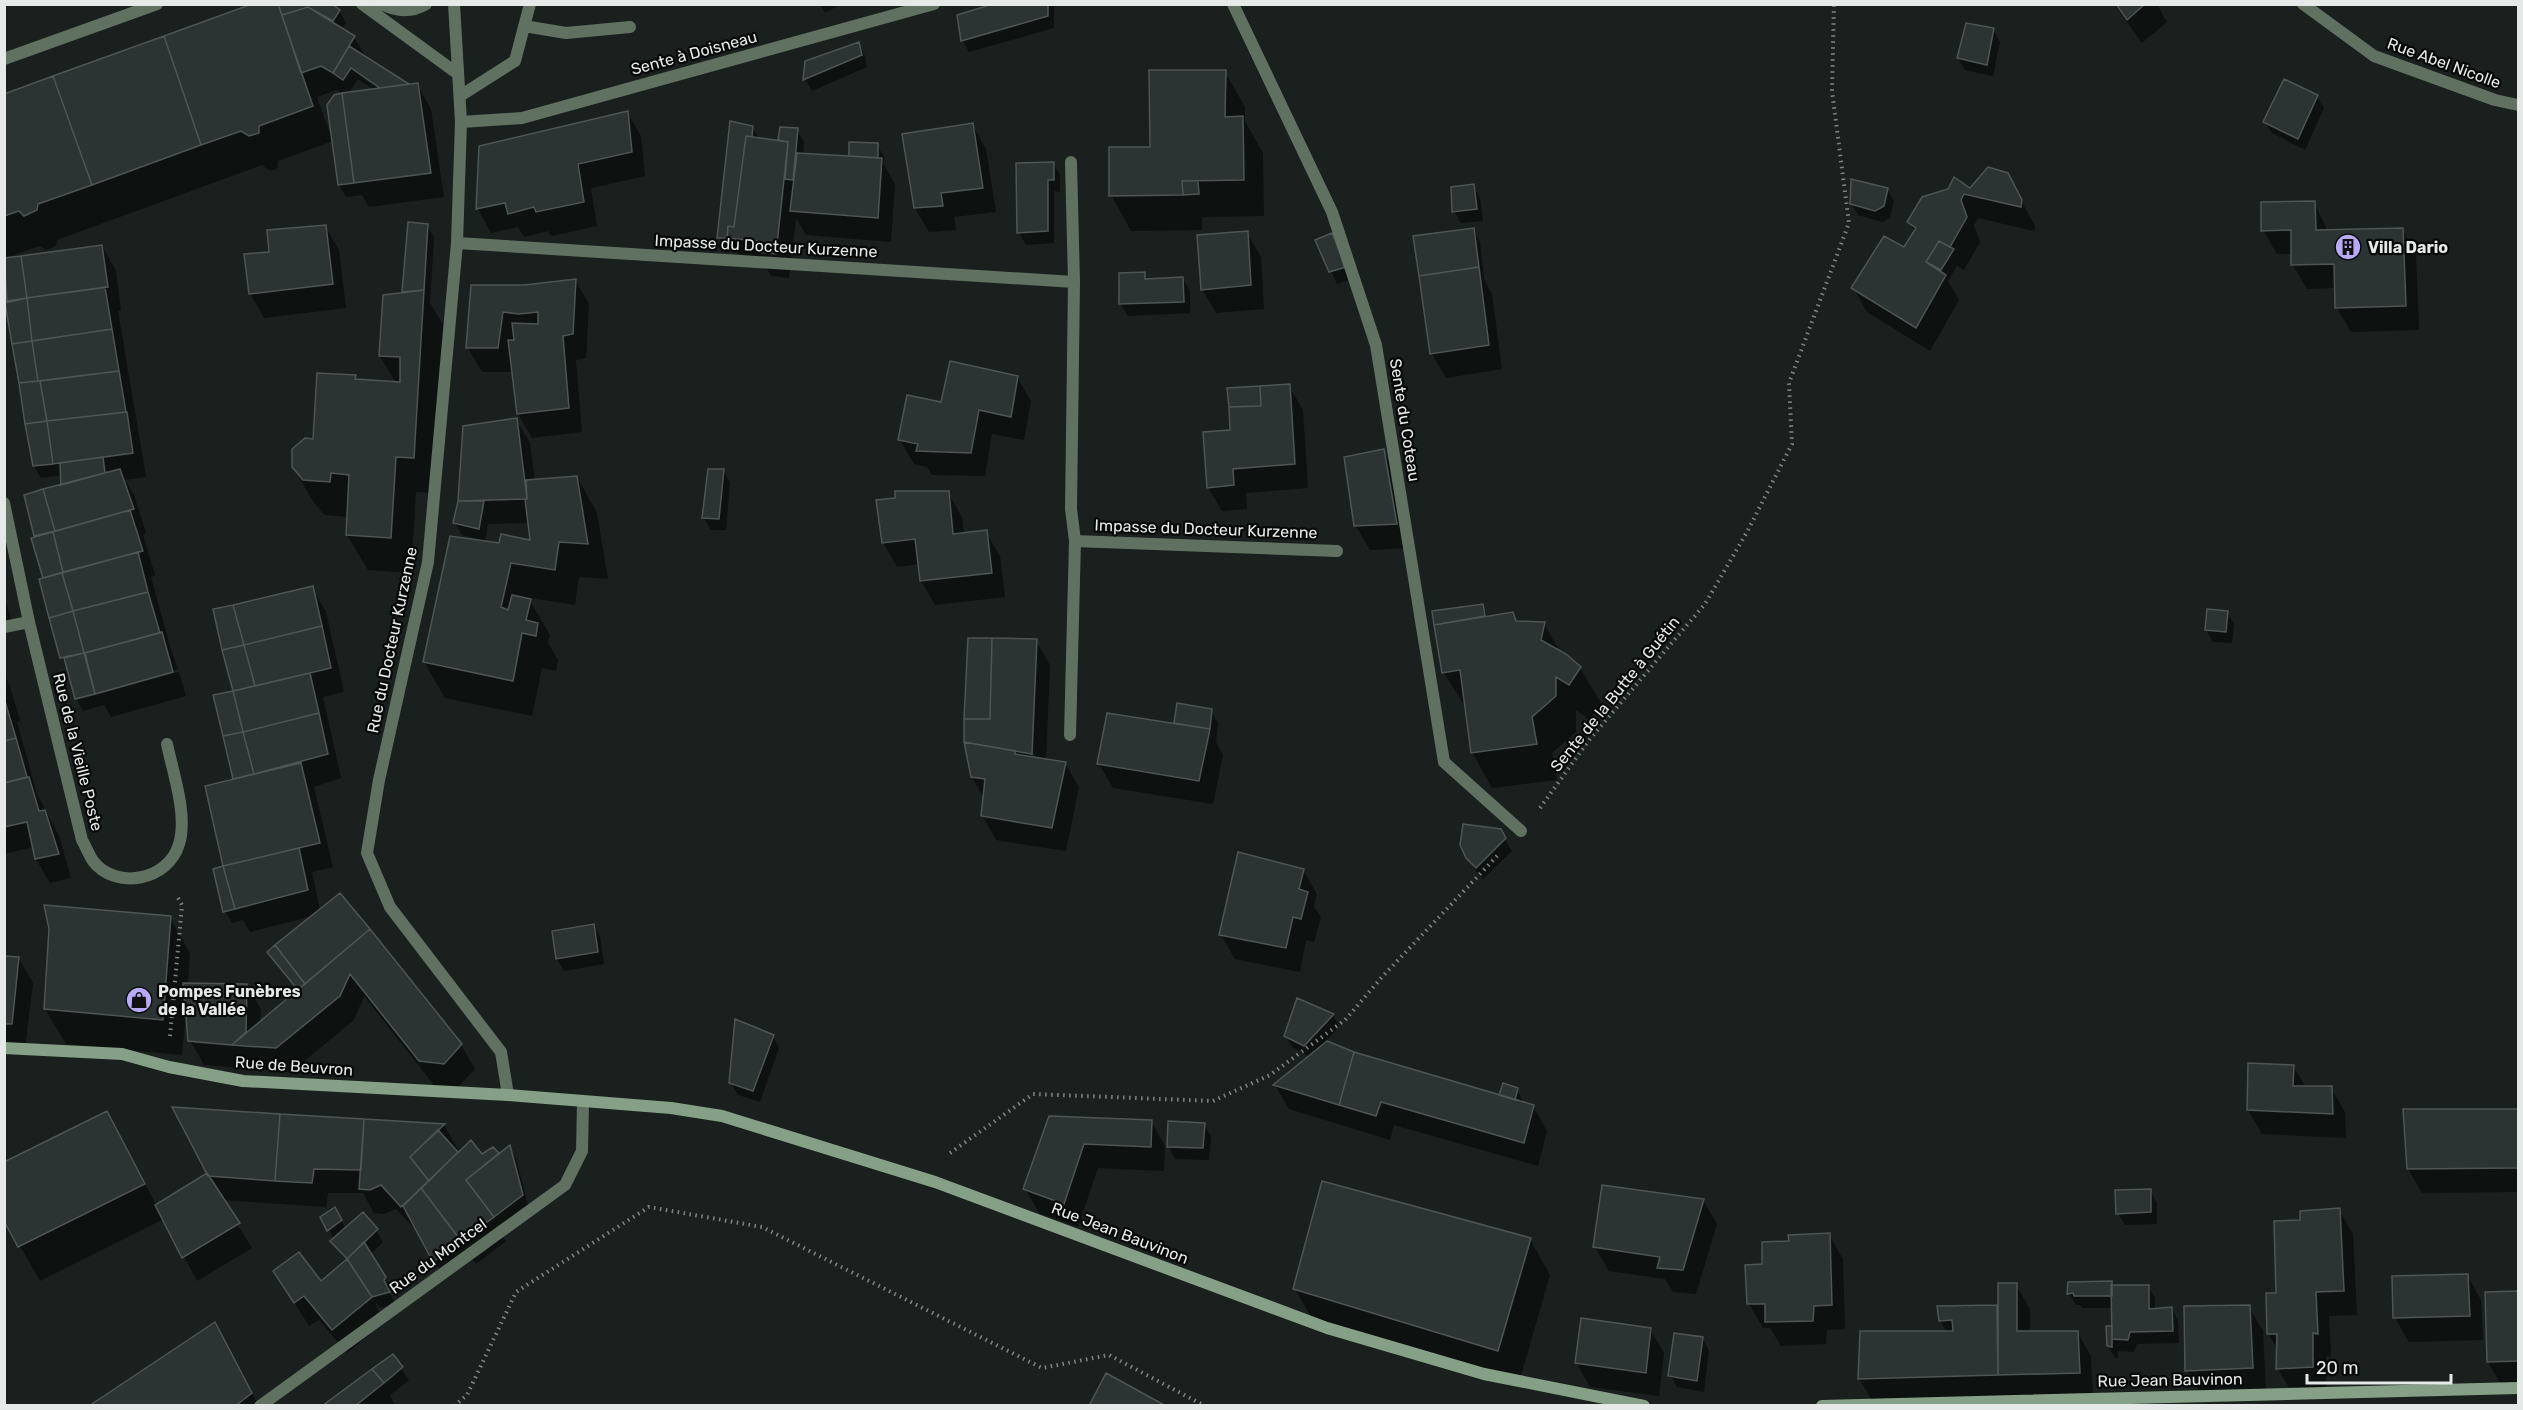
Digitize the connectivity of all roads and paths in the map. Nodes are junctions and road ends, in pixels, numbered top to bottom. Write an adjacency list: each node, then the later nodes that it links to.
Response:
1 (157, 4): 14 (street)
2 (362, 4): 13 (street)
3 (380, 4): 4 (street); 13 (street)
4 (426, 4)
5 (454, 4): 15 (street, Rue du Docteur Kurzenne)
6 (530, 4): 11 (street)
7 (934, 4): 18 (street, Sente à Doisneau)
8 (1233, 4): 29 (street, Sente du Coteau)
9 (1834, 4): 29 (path, Sente de la Butte à Guétin)
10 (2302, 4): 17 (street, Rue Abel Nicolle)
11 (524, 26): 12 (street); 16 (street)
12 (630, 27)
13 (404, 35): 15 (street)
14 (4, 59)
15 (458, 74): 16 (street, Rue du Docteur Kurzenne)
16 (460, 96): 18 (street, Rue du Docteur Kurzenne)
17 (2518, 105)
18 (461, 122): 20 (street, Rue du Docteur Kurzenne)
19 (1071, 162): 21 (street, Impasse du Docteur Kurzenne)
20 (457, 243): 21 (street, Impasse du Docteur Kurzenne); 33 (street, Rue du Docteur Kurzenne)
21 (1074, 282): 23 (street, Impasse du Docteur Kurzenne)
22 (4, 504): 25 (street, Rue de la Vieille Poste)
23 (1075, 541): 24 (street, Impasse du Docteur Kurzenne); 27 (street, Impasse du Docteur Kurzenne)
24 (1337, 551)
25 (29, 622): 26 (street); 30 (street, Rue de la Vieille Poste)
26 (4, 627)
27 (1070, 735)
28 (167, 744): 30 (street)
29 (1521, 831): 35 (path, Sente de la Butte à Guétin)
30 (163, 868): 32 (path)
31 (4, 1048): 32 (main road, Rue de Beuvron)
32 (169, 1067): 33 (main road, Rue de Beuvron)
33 (508, 1095): 34 (main road, Rue de Beuvron)
34 (583, 1103): 37 (street, Rue du Montcel); 40 (main road, Rue Jean Bauvinon)
35 (944, 1157)
36 (2518, 1388): 41 (main road, Rue Jean Bauvinon)
37 (260, 1406)
38 (454, 1406): 39 (path)
39 (1205, 1406)
40 (1644, 1406)
41 (1822, 1406)

